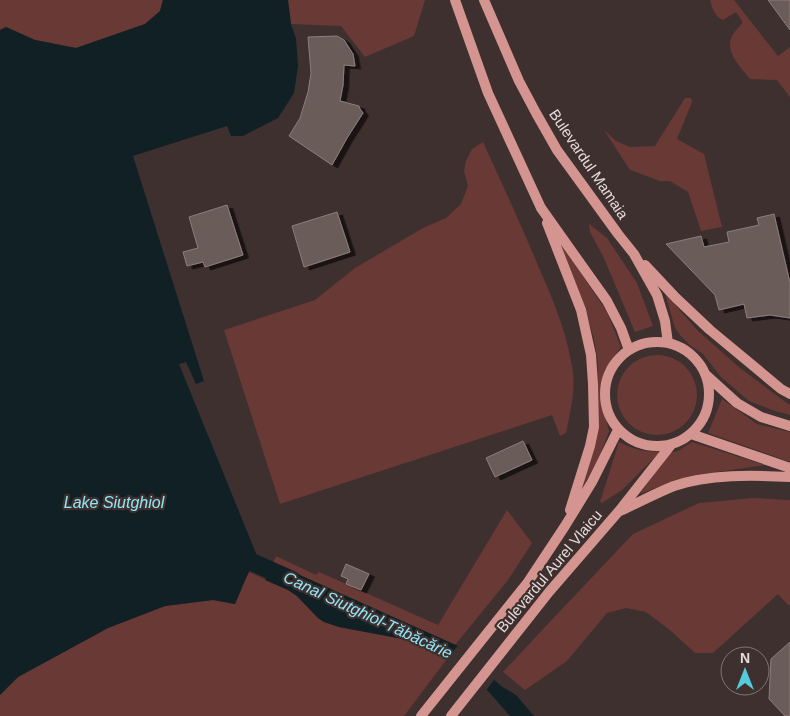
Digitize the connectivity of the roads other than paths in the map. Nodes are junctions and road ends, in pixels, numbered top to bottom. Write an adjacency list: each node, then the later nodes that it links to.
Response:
1 (455, 0): 3 (main road)
2 (484, 0): 4 (main road, Bulevardul Mamaia)
3 (541, 208): 6 (main road); 16 (main road)
4 (634, 254): 5 (main road, Bulevardul Mamaia); 8 (main road)
5 (668, 343): 6 (main road); 7 (main road)
6 (629, 350): 10 (main road)
7 (705, 373): 9 (main road); 11 (main road)
8 (790, 394)
9 (790, 426)
10 (618, 430): 12 (main road); 16 (main road, Bulevardul Aurel Vlaicu)
11 (691, 434): 12 (main road); 13 (main road)
12 (671, 445): 15 (main road, Bulevardul Aurel Vlaicu)
13 (790, 468)
14 (790, 477): 15 (main road)
15 (620, 511): 18 (main road, Bulevardul Aurel Vlaicu)
16 (565, 526): 17 (main road, Bulevardul Aurel Vlaicu)
17 (421, 716)
18 (451, 716)

